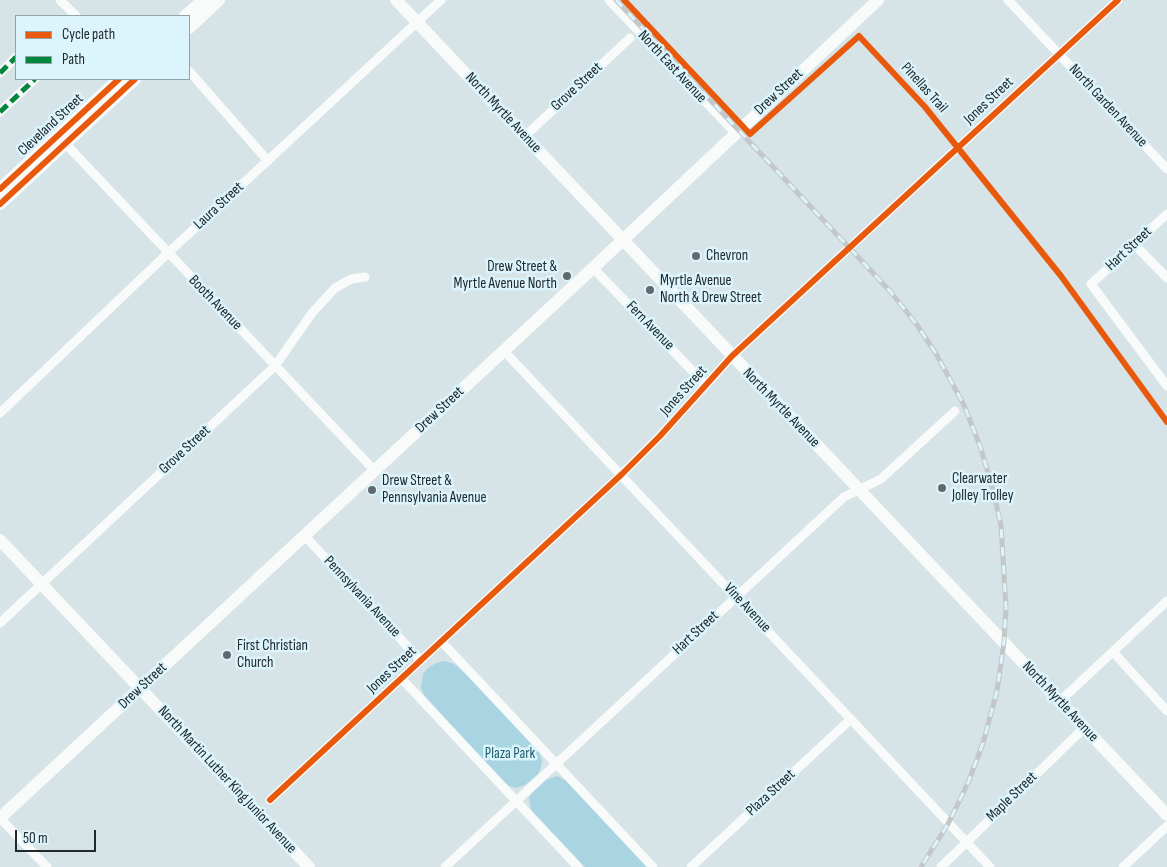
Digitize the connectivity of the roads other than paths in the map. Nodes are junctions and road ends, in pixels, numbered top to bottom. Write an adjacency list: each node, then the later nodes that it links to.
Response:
1 (60, 0): 10 (street)
2 (203, 0): 11 (main road)
3 (219, 0): 13 (main road)
4 (396, 0): 12 (main road, North Myrtle Avenue)
5 (441, 0): 12 (street, Laura Street)
6 (609, 0): 23 (street, North East Avenue)
7 (878, 0): 23 (main road, Drew Street)
8 (1008, 0): 15 (street, North Garden Avenue)
9 (1118, 0): 15 (street, Jones Street)
10 (75, 15)
11 (187, 15)
12 (417, 22): 24 (main road, North Myrtle Avenue); 26 (street, Laura Street)
13 (190, 27)
14 (630, 38): 24 (street, Grove Street)
15 (1059, 54): 27 (street, North Garden Avenue); 38 (street, Jones Street)
16 (15, 58): 18 (street)
17 (190, 72): 26 (street)
18 (0, 73)
19 (34, 80): 22 (street)
20 (118, 80): 25 (main road, Cleveland Street)
21 (134, 80): 25 (main road)
22 (0, 112)
23 (735, 133): 31 (main road, Drew Street)
24 (525, 136): 31 (main road, North Myrtle Avenue)
25 (61, 139): 28 (main road, Cleveland Street); 29 (main road); 33 (street, Booth Avenue)
26 (268, 160): 33 (street, Laura Street)
27 (1167, 169)
28 (0, 189)
29 (0, 204)
30 (1167, 214): 32 (street, Hart Street)
31 (622, 241): 34 (main road, Drew Street); 38 (main road, North Myrtle Avenue)
32 (1134, 245): 36 (street); 41 (street, Hart Street)
33 (168, 253): 39 (street, Booth Avenue); 43 (street, Laura Street)
34 (593, 268): 37 (main road, Drew Street); 40 (street, Fern Avenue)
35 (365, 277): 39 (street, Grove Street)
36 (1167, 278)
37 (504, 350): 44 (main road, Drew Street); 45 (street, Vine Avenue)
38 (732, 356): 40 (street, Jones Street); 46 (main road, North Myrtle Avenue)
39 (275, 366): 44 (street, Booth Avenue); 49 (street, Grove Street)
40 (706, 385): 45 (street, Jones Street)
41 (1167, 386)
42 (955, 411): 46 (street, Hart Street)
43 (0, 413)
44 (374, 470): 47 (main road, Drew Street)
45 (622, 474): 50 (street, Vine Avenue); 53 (street, Jones Street)
46 (859, 490): 50 (street, Hart Street); 58 (main road, North Myrtle Avenue)
47 (304, 535): 55 (street, Pennsylvania Avenue); 57 (main road, Drew Street)
48 (0, 540): 49 (main road, North Martin Luther King Junior Avenue)
49 (42, 584): 52 (street, Grove Street); 57 (main road, North Martin Luther King Junior Avenue)
50 (736, 596): 60 (street, Vine Avenue); 62 (street, Hart Street)
51 (1167, 601): 54 (street)
52 (0, 623)
53 (441, 641): 55 (street, Jones Street); 62 (street)
54 (1113, 652): 58 (street); 59 (street)
55 (420, 660): 56 (street, Jones Street)
56 (401, 678): 63 (street, Jones Street); 64 (street)
57 (140, 688): 66 (main road, Drew Street); 70 (main road, North Martin Luther King Junior Avenue)
58 (1059, 702): 61 (main road, North Myrtle Avenue)
59 (1167, 711)
60 (851, 719): 68 (street, Vine Avenue); 74 (street, Plaza Street)
61 (1084, 728): 65 (main road, North Myrtle Avenue); 68 (street, Maple Street)
62 (557, 764): 64 (street, Hart Street); 73 (street)
63 (270, 800)
64 (517, 802): 71 (street, Hart Street); 72 (street)
65 (1167, 815)
66 (0, 818): 69 (street)
67 (1167, 826): 77 (street)
68 (966, 842): 75 (street, Maple Street); 76 (street, Vine Avenue)
69 (47, 867)
70 (309, 867)
71 (445, 867)
72 (578, 867)
73 (653, 867)
74 (692, 867)
75 (941, 867)
76 (990, 867)
77 (1122, 867)

